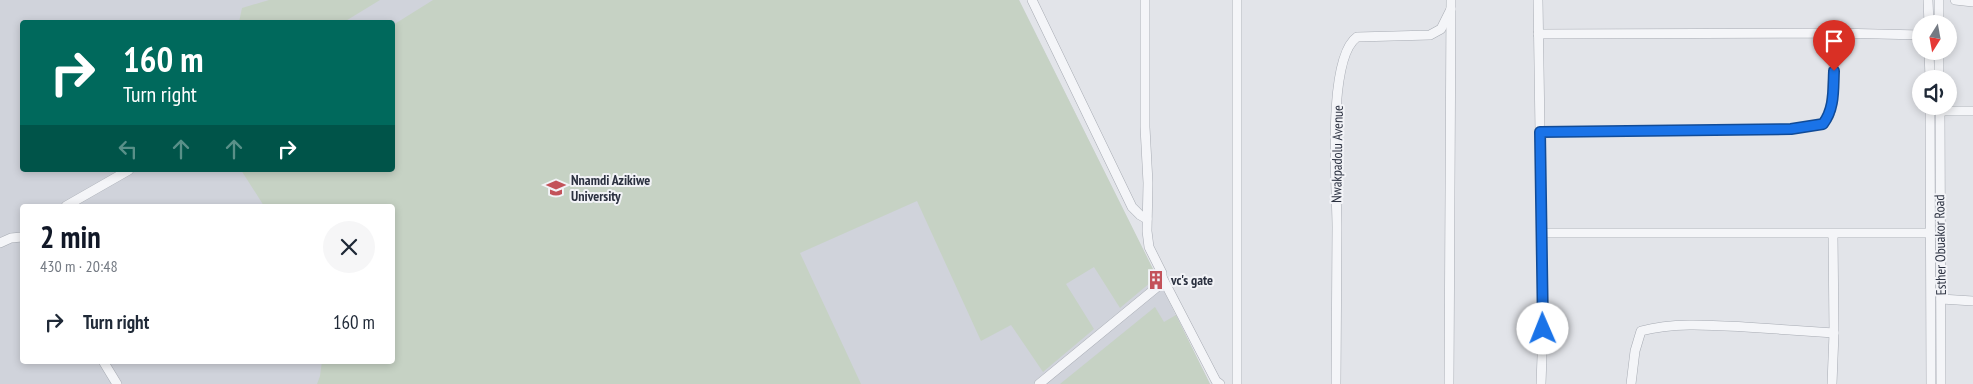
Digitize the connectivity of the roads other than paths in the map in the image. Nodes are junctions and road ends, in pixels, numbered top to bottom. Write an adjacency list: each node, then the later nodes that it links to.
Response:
1 (1032, 0): 22 (street)
2 (1144, 0): 22 (street)
3 (1237, 0): 36 (street)
4 (1538, 0): 13 (street)
5 (1928, 0): 10 (street)
6 (1939, 0): 11 (street)
7 (1955, 0): 8 (street)
8 (1973, 2)
9 (1451, 4): 37 (street, Nwakpadolu Avenue); 38 (street)
10 (1929, 15)
11 (1939, 15)
12 (1836, 33): 13 (street); 14 (street); 19 (street)
13 (1538, 34): 19 (street)
14 (1912, 35)
15 (1957, 110): 16 (street)
16 (1973, 111)
17 (1930, 115): 24 (street, Esther Obuakor Road)
18 (1940, 115): 29 (street, Esther Obuakor Road)
19 (1540, 132): 23 (street)
20 (126, 172): 21 (street)
21 (70, 204)
22 (1147, 219): 28 (street)
23 (1542, 233): 25 (street); 39 (street)
24 (1931, 233): 25 (street); 42 (street, Esther Obuakor Road)
25 (1833, 234): 31 (street)
26 (20, 237): 27 (street)
27 (0, 243)
28 (1162, 277): 34 (street); 35 (street)
29 (1941, 298): 30 (street); 43 (street, Esther Obuakor Road)
30 (1973, 301)
31 (1834, 333): 40 (street); 41 (street)
32 (105, 364): 33 (street)
33 (116, 384)
34 (1039, 384)
35 (1220, 384)
36 (1238, 384)
37 (1336, 384)
38 (1449, 384)
39 (1541, 384)
40 (1631, 384)
41 (1832, 384)
42 (1931, 384)
43 (1941, 384)

